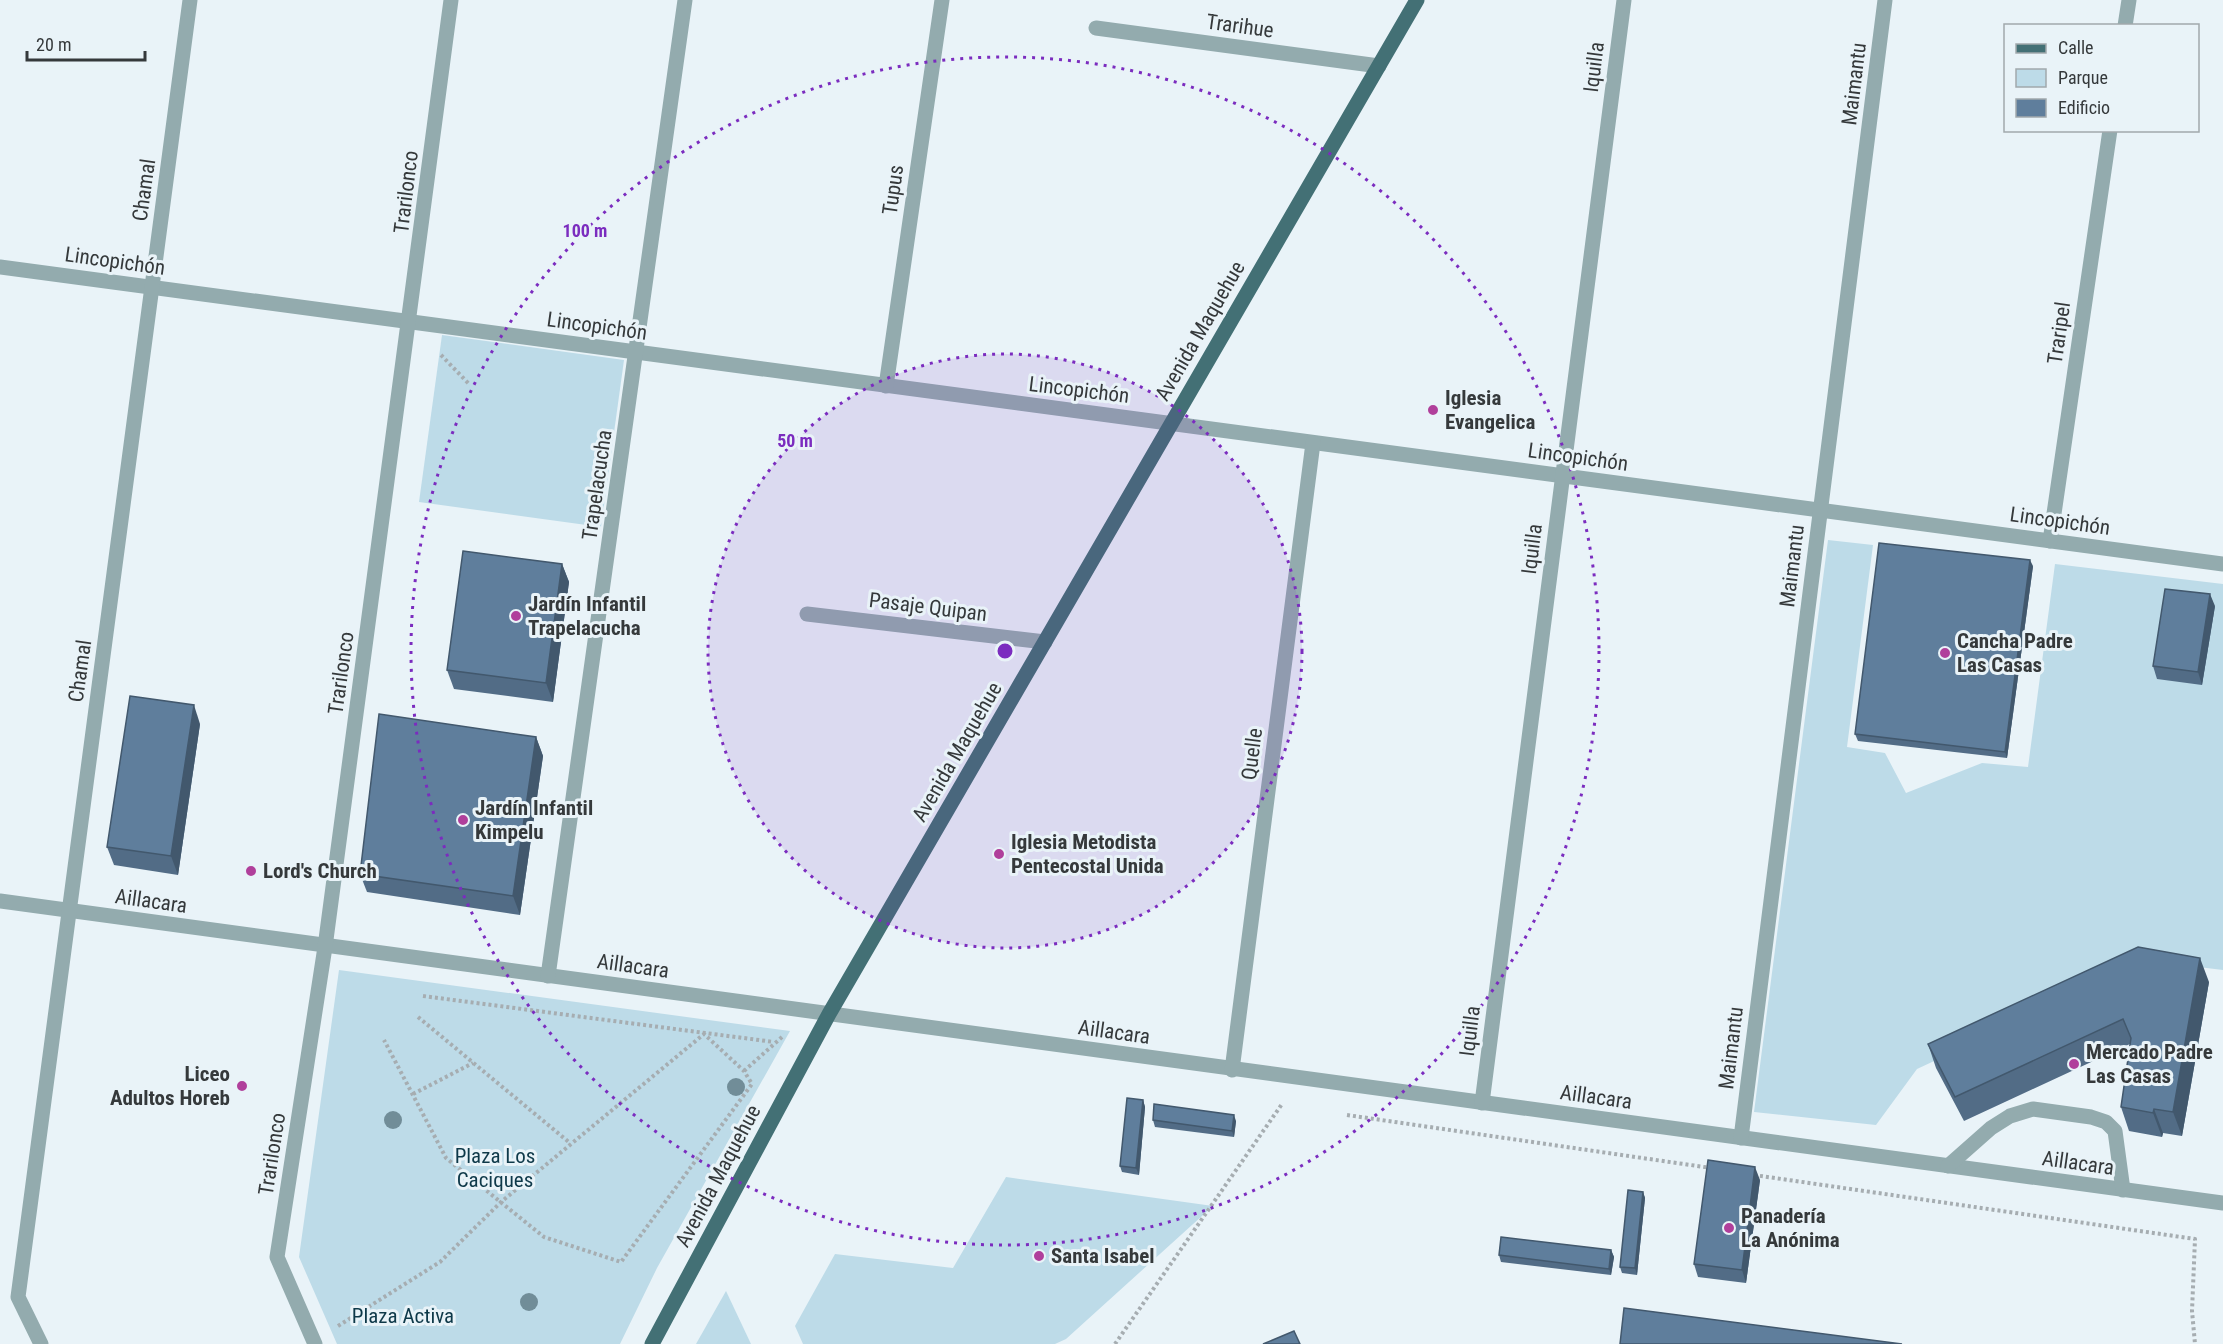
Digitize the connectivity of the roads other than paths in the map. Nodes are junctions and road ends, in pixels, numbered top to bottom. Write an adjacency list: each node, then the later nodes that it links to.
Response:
1 (190, 0): 14 (street, Chamal)
2 (451, 0): 15 (street, Trarilonco)
3 (685, 0): 16 (street, Trapelacucha)
4 (942, 0): 17 (street, Tupus)
5 (1417, 0): 11 (main road, Avenida Maquehue)
6 (1624, 0): 20 (street, Iquilla)
7 (1886, 0): 21 (street, Maimantu)
8 (2129, 0): 9 (street)
9 (2125, 24)
10 (1096, 28): 11 (street, Trarihue)
11 (1379, 66): 18 (main road, Avenida Maquehue)
12 (2110, 132): 22 (street, Traripel)
13 (0, 267): 14 (street, Lincopichón)
14 (152, 288): 15 (street, Lincopichón); 27 (street, Chamal)
15 (410, 322): 16 (street, Lincopichón); 28 (street, Trarilonco)
16 (637, 352): 17 (street, Lincopichón); 29 (street, Trapelacucha)
17 (886, 386): 18 (street, Lincopichón)
18 (1172, 422): 19 (street, Lincopichón); 25 (main road, Avenida Maquehue)
19 (1313, 443): 20 (street, Lincopichón); 31 (street, Quelle)
20 (1562, 476): 21 (street, Lincopichón); 32 (street, Iquilla)
21 (1821, 511): 22 (street, Lincopichón); 33 (street, Maimantu)
22 (2050, 541): 23 (street, Lincopichón)
23 (2223, 564)
24 (807, 614): 25 (street, Pasaje Quipan)
25 (1045, 642): 30 (main road, Avenida Maquehue)
26 (0, 902): 27 (street, Aillacara)
27 (69, 911): 28 (street, Aillacara); 38 (street, Chamal)
28 (325, 947): 29 (street, Aillacara); 37 (street, Trarilonco)
29 (548, 976): 30 (street, Aillacara)
30 (829, 1014): 31 (street, Aillacara); 39 (main road, Avenida Maquehue)
31 (1232, 1070): 32 (street, Aillacara)
32 (1482, 1103): 33 (street, Aillacara)
33 (1741, 1138): 34 (street, Aillacara)
34 (1948, 1166): 35 (street, Aillacara); 35 (street)
35 (2123, 1190): 36 (street, Aillacara)
36 (2223, 1203)
37 (314, 1343)
38 (41, 1344)
39 (652, 1344)

